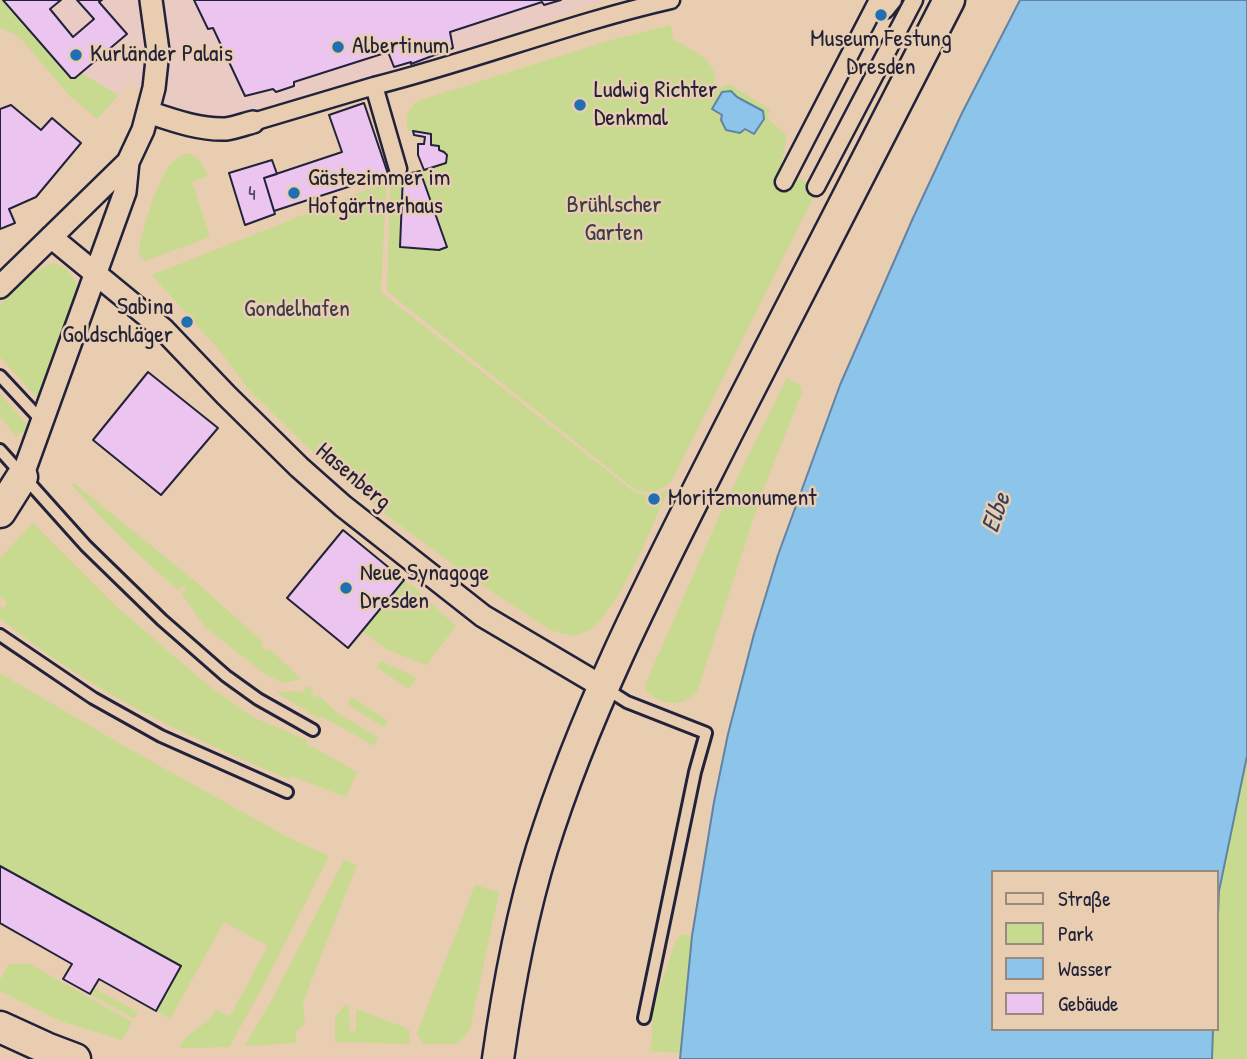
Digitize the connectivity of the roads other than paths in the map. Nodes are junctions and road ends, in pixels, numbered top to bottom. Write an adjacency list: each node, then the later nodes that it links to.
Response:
1 (151, 0): 7 (street)
2 (671, 0): 6 (street)
3 (914, 0): 12 (street)
4 (949, 0): 22 (main road)
5 (885, 4): 11 (street)
6 (374, 86): 8 (street); 10 (street)
7 (148, 112): 8 (street); 9 (street)
8 (253, 122)
9 (128, 162): 13 (street); 14 (street)
10 (398, 169)
11 (784, 182)
12 (816, 187)
13 (51, 237): 14 (street, Hasenberg); 15 (street)
14 (95, 275): 17 (street); 22 (street, Hasenberg)
15 (0, 287)
16 (0, 376): 17 (lane)
17 (43, 422): 19 (street)
18 (0, 450): 19 (lane)
19 (22, 477): 20 (main road); 23 (lane)
20 (0, 512)
21 (1, 637): 24 (lane)
22 (603, 687): 25 (lane); 28 (main road)
23 (313, 730)
24 (287, 792)
25 (644, 1018)
26 (0, 1027): 27 (main road)
27 (71, 1058)
28 (498, 1059)

